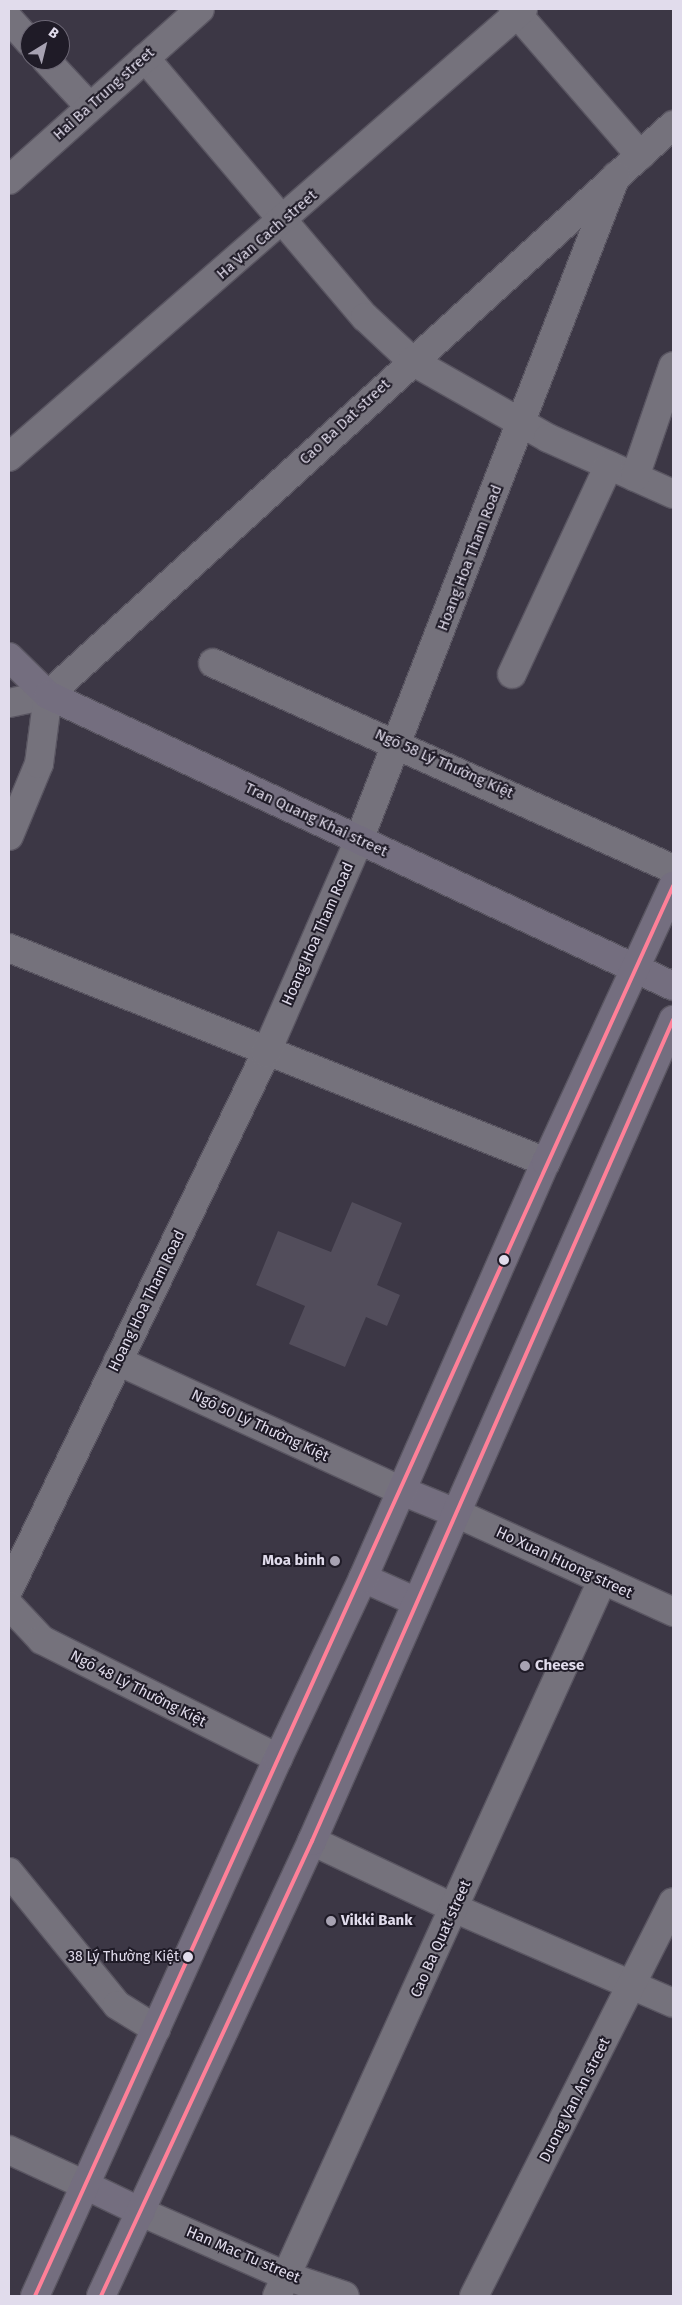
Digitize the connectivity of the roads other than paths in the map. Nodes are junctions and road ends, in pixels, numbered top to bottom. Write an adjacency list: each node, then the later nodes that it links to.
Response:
1 (200, 9): 5 (street, Hai Ba Trung street)
2 (518, 10): 9 (street); 12 (street, Ha Van Cach street)
3 (9, 19): 4 (street)
4 (20, 31)
5 (145, 58): 7 (street, Hai Ba Trung street); 12 (street)
6 (55, 70): 7 (street)
7 (90, 107): 11 (street, Hai Ba Trung street)
8 (673, 125): 9 (street, Cao Ba Dat street)
9 (640, 155): 10 (street, Cao Ba Dat street)
10 (616, 176): 13 (street, Cao Ba Dat street); 15 (street, Hoang Hoa Tham Road)
11 (9, 180)
12 (285, 220): 13 (street); 16 (street, Ha Van Cach street)
13 (412, 361): 15 (street); 23 (street, Cao Ba Dat street)
14 (673, 366): 18 (street)
15 (522, 424): 17 (street); 25 (street, Hoang Hoa Tham Road)
16 (9, 457)
17 (609, 465): 18 (street); 22 (street)
18 (635, 477): 19 (street)
19 (673, 494)
20 (9, 657): 23 (main road, Tran Quang Khai street)
21 (212, 663): 25 (street, Ngõ 58 Lý Thường Kiệt)
22 (512, 674)
23 (48, 695): 24 (street); 26 (street); 27 (main road, Tran Quang Khai street)
24 (9, 703)
25 (397, 743): 27 (street, Hoang Hoa Tham Road); 28 (street, Ngõ 58 Lý Thường Kiệt)
26 (9, 836)
27 (359, 840): 31 (main road, Tran Quang Khai street); 34 (street, Hoang Hoa Tham Road)
28 (673, 869)
29 (673, 886): 31 (main road)
30 (9, 948): 34 (street)
31 (634, 968): 32 (main road, Tran Quang Khai street); 35 (main road)
32 (673, 986)
33 (673, 1020): 38 (main road)
34 (266, 1053): 35 (street); 36 (street, Hoang Hoa Tham Road)
35 (546, 1162): 37 (main road)
36 (118, 1361): 37 (street, Ngõ 50 Lý Thường Kiệt); 41 (street, Hoang Hoa Tham Road)
37 (402, 1491): 38 (main road); 39 (main road)
38 (456, 1513): 40 (street, Ho Xuan Huong street); 42 (main road)
39 (363, 1578): 42 (main road); 45 (main road)
40 (602, 1581): 44 (street, Ho Xuan Huong street); 49 (street, Cao Ba Quat street)
41 (9, 1589)
42 (417, 1602): 46 (main road)
43 (9, 1605): 45 (street, Ngõ 48 Lý Thường Kiệt)
44 (673, 1612)
45 (278, 1758): 52 (main road)
46 (312, 1840): 49 (street); 55 (main road)
47 (9, 1872): 52 (street)
48 (673, 1902): 50 (street, Duong Van An street)
49 (456, 1909): 50 (street); 56 (street, Cao Ba Quat street)
50 (633, 1986): 51 (street); 60 (street, Duong Van An street)
51 (673, 2004)
52 (156, 2029): 54 (main road)
53 (9, 2150): 54 (street)
54 (85, 2185): 55 (main road); 57 (main road)
55 (141, 2212): 56 (street, Han Mac Tu street); 58 (main road)
56 (282, 2286): 59 (street, Han Mac Tu street)
57 (35, 2296)
58 (101, 2296)
59 (346, 2296)
60 (474, 2296)

